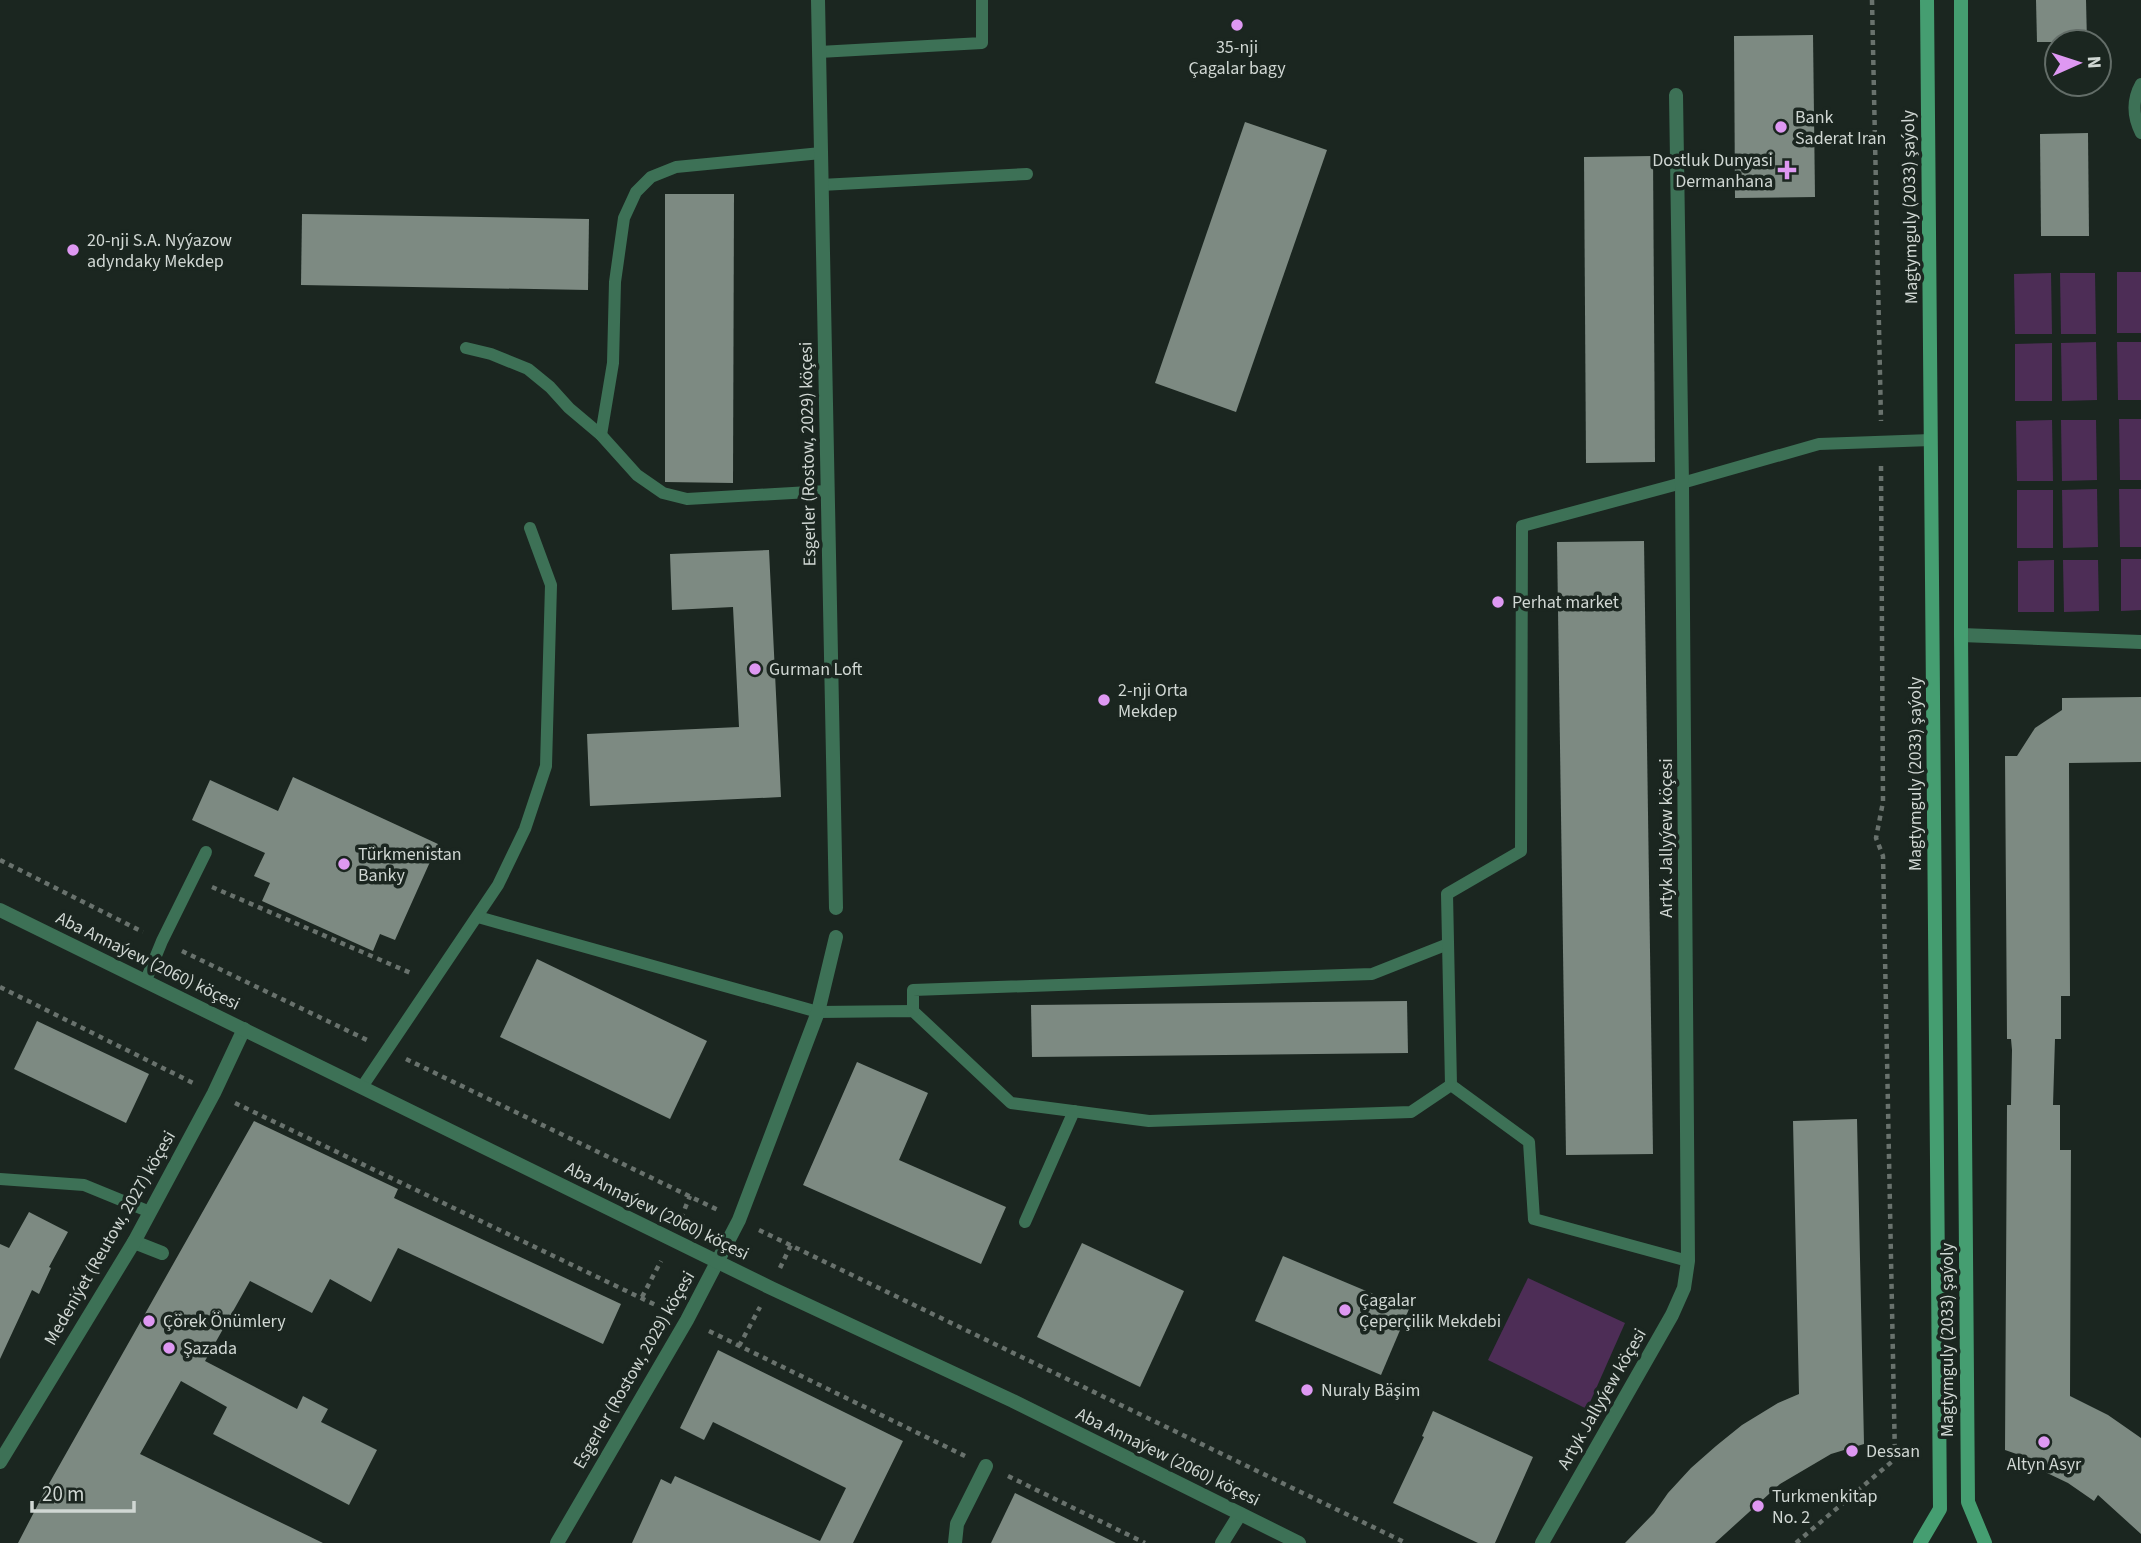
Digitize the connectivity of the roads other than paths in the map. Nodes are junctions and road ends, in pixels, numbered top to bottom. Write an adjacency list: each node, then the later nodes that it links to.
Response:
1 (818, 0): 5 (street, Esgerler (Rostow, 2029) köçesi)
2 (982, 0): 5 (lane)
3 (1927, 0): 14 (main road, Magtymguly (2033) şaýoly)
4 (1961, 0): 18 (main road, Magtymguly (2033) şaýoly)
5 (819, 52): 9 (street, Esgerler (Rostow, 2029) köçesi)
6 (2141, 84): 8 (lane)
7 (1676, 95): 15 (street, Artyk Jallyýew köçesi)
8 (2141, 133)
9 (821, 153): 11 (street, Esgerler (Rostow, 2029) köçesi); 13 (lane)
10 (1027, 174): 11 (lane)
11 (821, 185): 16 (street, Esgerler (Rostow, 2029) köçesi)
12 (466, 348): 13 (lane)
13 (601, 435): 16 (lane)
14 (1931, 440): 15 (lane); 48 (main road, Magtymguly (2033) şaýoly)
15 (1682, 483): 25 (lane); 39 (street, Artyk Jallyýew köçesi)
16 (827, 491): 21 (street, Esgerler (Rostow, 2029) köçesi)
17 (530, 528): 23 (lane)
18 (1961, 635): 19 (street); 49 (main road, Magtymguly (2033) şaýoly)
19 (2141, 642)
20 (206, 852): 26 (lane)
21 (836, 908)
22 (0, 910): 26 (street, Aba Annaýew (2060) köçesi)
23 (478, 917): 27 (lane); 31 (lane)
24 (836, 937): 27 (street, Esgerler (Rostow, 2029) köçesi)
25 (1448, 944): 28 (lane); 30 (lane)
26 (146, 981): 29 (street, Aba Annaýew (2060) köçesi)
27 (818, 1012): 28 (lane); 38 (street, Esgerler (Rostow, 2029) köçesi)
28 (913, 1012): 32 (lane)
29 (244, 1029): 31 (street, Aba Annaýew (2060) köçesi); 34 (street, Medeniýet (Reutow, 2027) köçesi)
30 (1451, 1085): 32 (lane); 39 (lane)
31 (362, 1087): 38 (street, Aba Annaýew (2060) köçesi)
32 (1074, 1111): 35 (lane)
33 (0, 1179): 34 (lane)
34 (150, 1212): 36 (street, Medeniýet (Reutow, 2027) köçesi)
35 (1025, 1222)
36 (134, 1242): 37 (street); 40 (street, Medeniýet (Reutow, 2027) köçesi)
37 (162, 1253)
38 (717, 1261): 42 (street, Aba Annaýew (2060) köçesi); 43 (street, Esgerler (Rostow, 2029) köçesi)
39 (1688, 1261): 47 (street, Artyk Jallyýew köçesi)
40 (0, 1461)
41 (986, 1466): 44 (street)
42 (1240, 1514): 45 (street); 46 (street, Aba Annaýew (2060) köçesi)
43 (557, 1543)
44 (955, 1543)
45 (1223, 1543)
46 (1299, 1543)
47 (1542, 1543)
48 (1920, 1543)
49 (1985, 1543)

